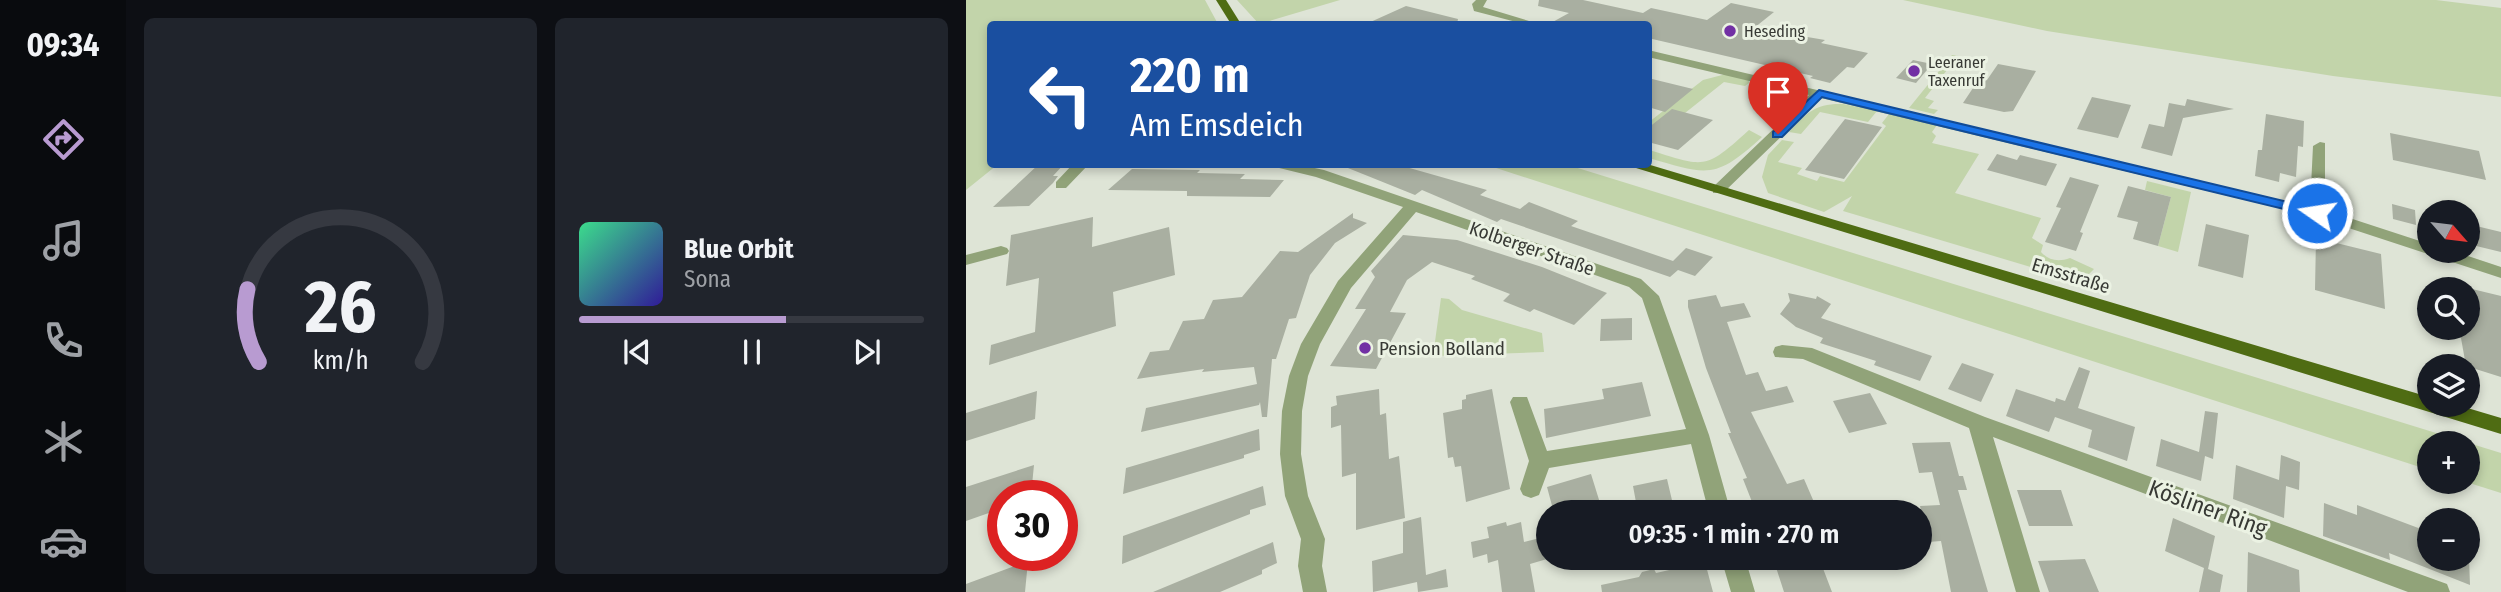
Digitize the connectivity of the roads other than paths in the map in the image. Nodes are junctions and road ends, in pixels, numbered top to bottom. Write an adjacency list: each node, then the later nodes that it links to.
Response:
1 (1221, 0): 3 (main road)
2 (1482, 0): 4 (street)
3 (1234, 21)
4 (1523, 21)
5 (1652, 54): 6 (street)
6 (1819, 93): 12 (street); 14 (street)
7 (2320, 146): 14 (street)
8 (1078, 168): 11 (street)
9 (1292, 168): 13 (street, Kolberger Straße)
10 (1644, 168): 12 (main road, Emsstraße)
11 (1061, 185)
12 (1718, 190): 23 (main road, Emsstraße)
13 (1413, 206): 24 (street, Kolberger Straße); 29 (street)
14 (2317, 213): 15 (street)
15 (2417, 245)
16 (1001, 251): 17 (street)
17 (966, 260)
18 (2471, 263): 19 (street)
19 (2501, 273)
20 (1782, 352): 22 (street, Kösliner Ring)
21 (1520, 402): 25 (street)
22 (1978, 423): 31 (street); 32 (street, Kösliner Ring)
23 (2501, 426)
24 (1699, 436): 25 (street); 27 (street, Kolberger Straße)
25 (1540, 461): 26 (street)
26 (1531, 489)
27 (1716, 500)
28 (1736, 570): 30 (street)
29 (1315, 592)
30 (1742, 592)
31 (2028, 592)
32 (2438, 592)

